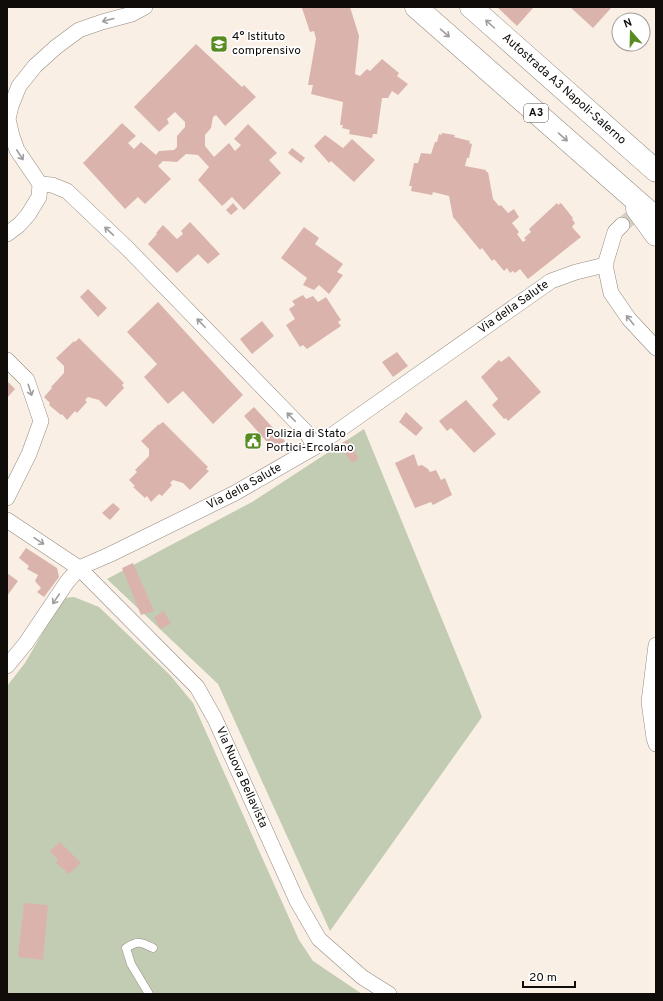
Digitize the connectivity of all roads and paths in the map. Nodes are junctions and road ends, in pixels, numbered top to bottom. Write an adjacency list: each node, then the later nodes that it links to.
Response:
1 (145, 7): 5 (street, one-way to 5)
2 (416, 7): 6 (highway, A3, one-way to 6)
3 (471, 7): 4 (highway, Autostrada A3 Napoli-Salerno, one-way to 3)
4 (656, 171)
5 (40, 184): 9 (street); 14 (street, one-way to 5)
6 (624, 191): 7 (highway, A3); 10 (highway)
7 (656, 218)
8 (622, 225): 11 (street)
9 (7, 234)
10 (656, 235)
11 (605, 265): 12 (street, one-way to 11); 14 (street, Via della Salute)
12 (656, 348)
13 (7, 360): 15 (street, one-way to 15)
14 (315, 447): 17 (street, Via della Salute)
15 (7, 498)
16 (7, 520): 17 (street, Via Nuova Bellavista, one-way to 17)
17 (79, 568): 19 (street, Via della Salute, one-way to 19); 23 (street, Via Nuova Bellavista)
18 (656, 645): 20 (street)
19 (7, 666)
20 (656, 744)
21 (153, 948): 22 (lane)
22 (149, 994)
23 (389, 994)

